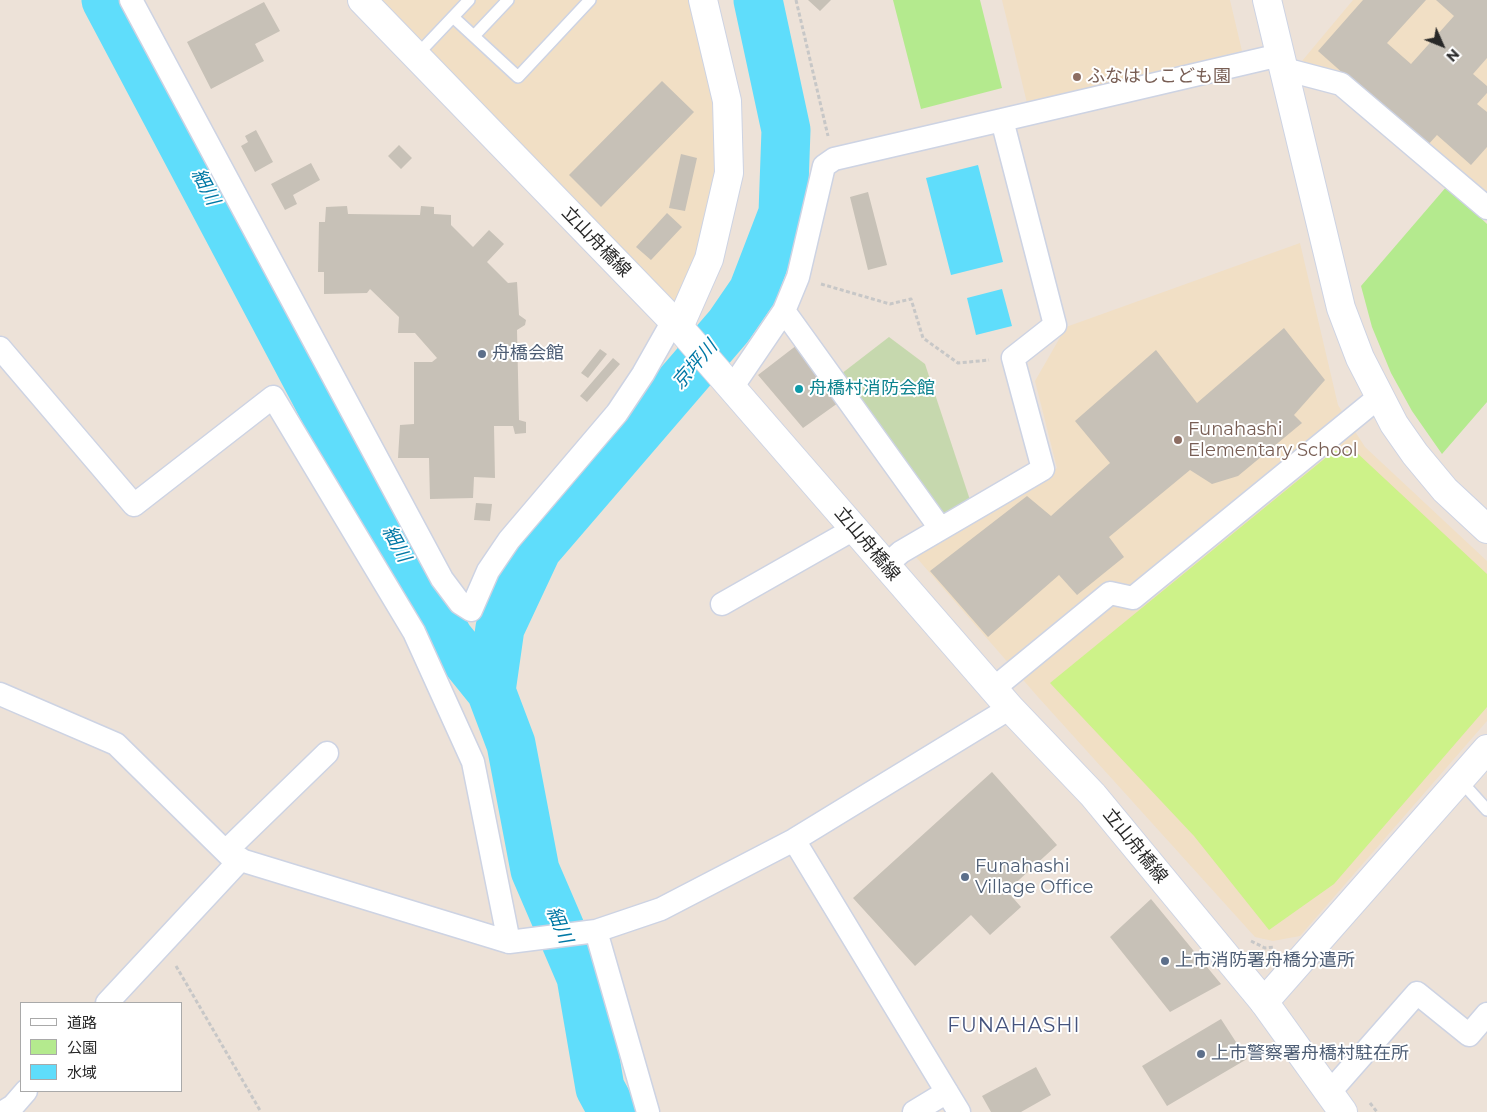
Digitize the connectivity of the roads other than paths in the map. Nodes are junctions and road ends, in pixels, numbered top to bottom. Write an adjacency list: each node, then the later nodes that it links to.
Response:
1 (131, 0): 15 (street)
2 (362, 0): 10 (main road, 立山舟橋線)
3 (469, 0): 8 (lane)
4 (508, 0): 9 (lane)
5 (590, 0): 9 (lane)
6 (702, 0): 15 (main road)
7 (1267, 0): 11 (main road)
8 (453, 17): 9 (lane); 10 (lane)
9 (474, 36)
10 (416, 56): 15 (main road, 立山舟橋線)
11 (1282, 62): 12 (street); 13 (street); 18 (main road)
12 (1002, 120): 14 (street); 19 (street)
13 (1487, 208)
14 (784, 312): 17 (street); 19 (street)
15 (676, 324): 17 (main road, 立山舟橋線)
16 (0, 348): 33 (street)
17 (731, 389): 20 (main road, 立山舟橋線)
18 (1379, 397): 21 (main road); 25 (street)
19 (940, 528): 22 (street)
20 (854, 529): 22 (main road, 立山舟橋線); 23 (street)
21 (1487, 529)
22 (885, 566): 25 (main road, 立山舟橋線)
23 (722, 604)
24 (0, 694): 31 (street)
25 (1002, 698): 30 (street); 35 (main road, 立山舟橋線)
26 (1487, 749): 28 (main road)
27 (327, 753): 31 (street)
28 (1460, 780): 29 (lane); 35 (main road)
29 (1487, 810)
30 (794, 840): 32 (street); 38 (street)
31 (233, 855): 33 (street); 34 (street)
32 (596, 930): 33 (street); 41 (street)
33 (509, 942)
34 (108, 1002)
35 (1264, 1002): 39 (main road, 立山舟橋線)
36 (1487, 1014): 39 (street)
37 (25, 1092): 40 (street)
38 (947, 1092): 42 (street); 43 (street)
39 (1336, 1103)
40 (3, 1112)
41 (648, 1112)
42 (914, 1112)
43 (959, 1112)

